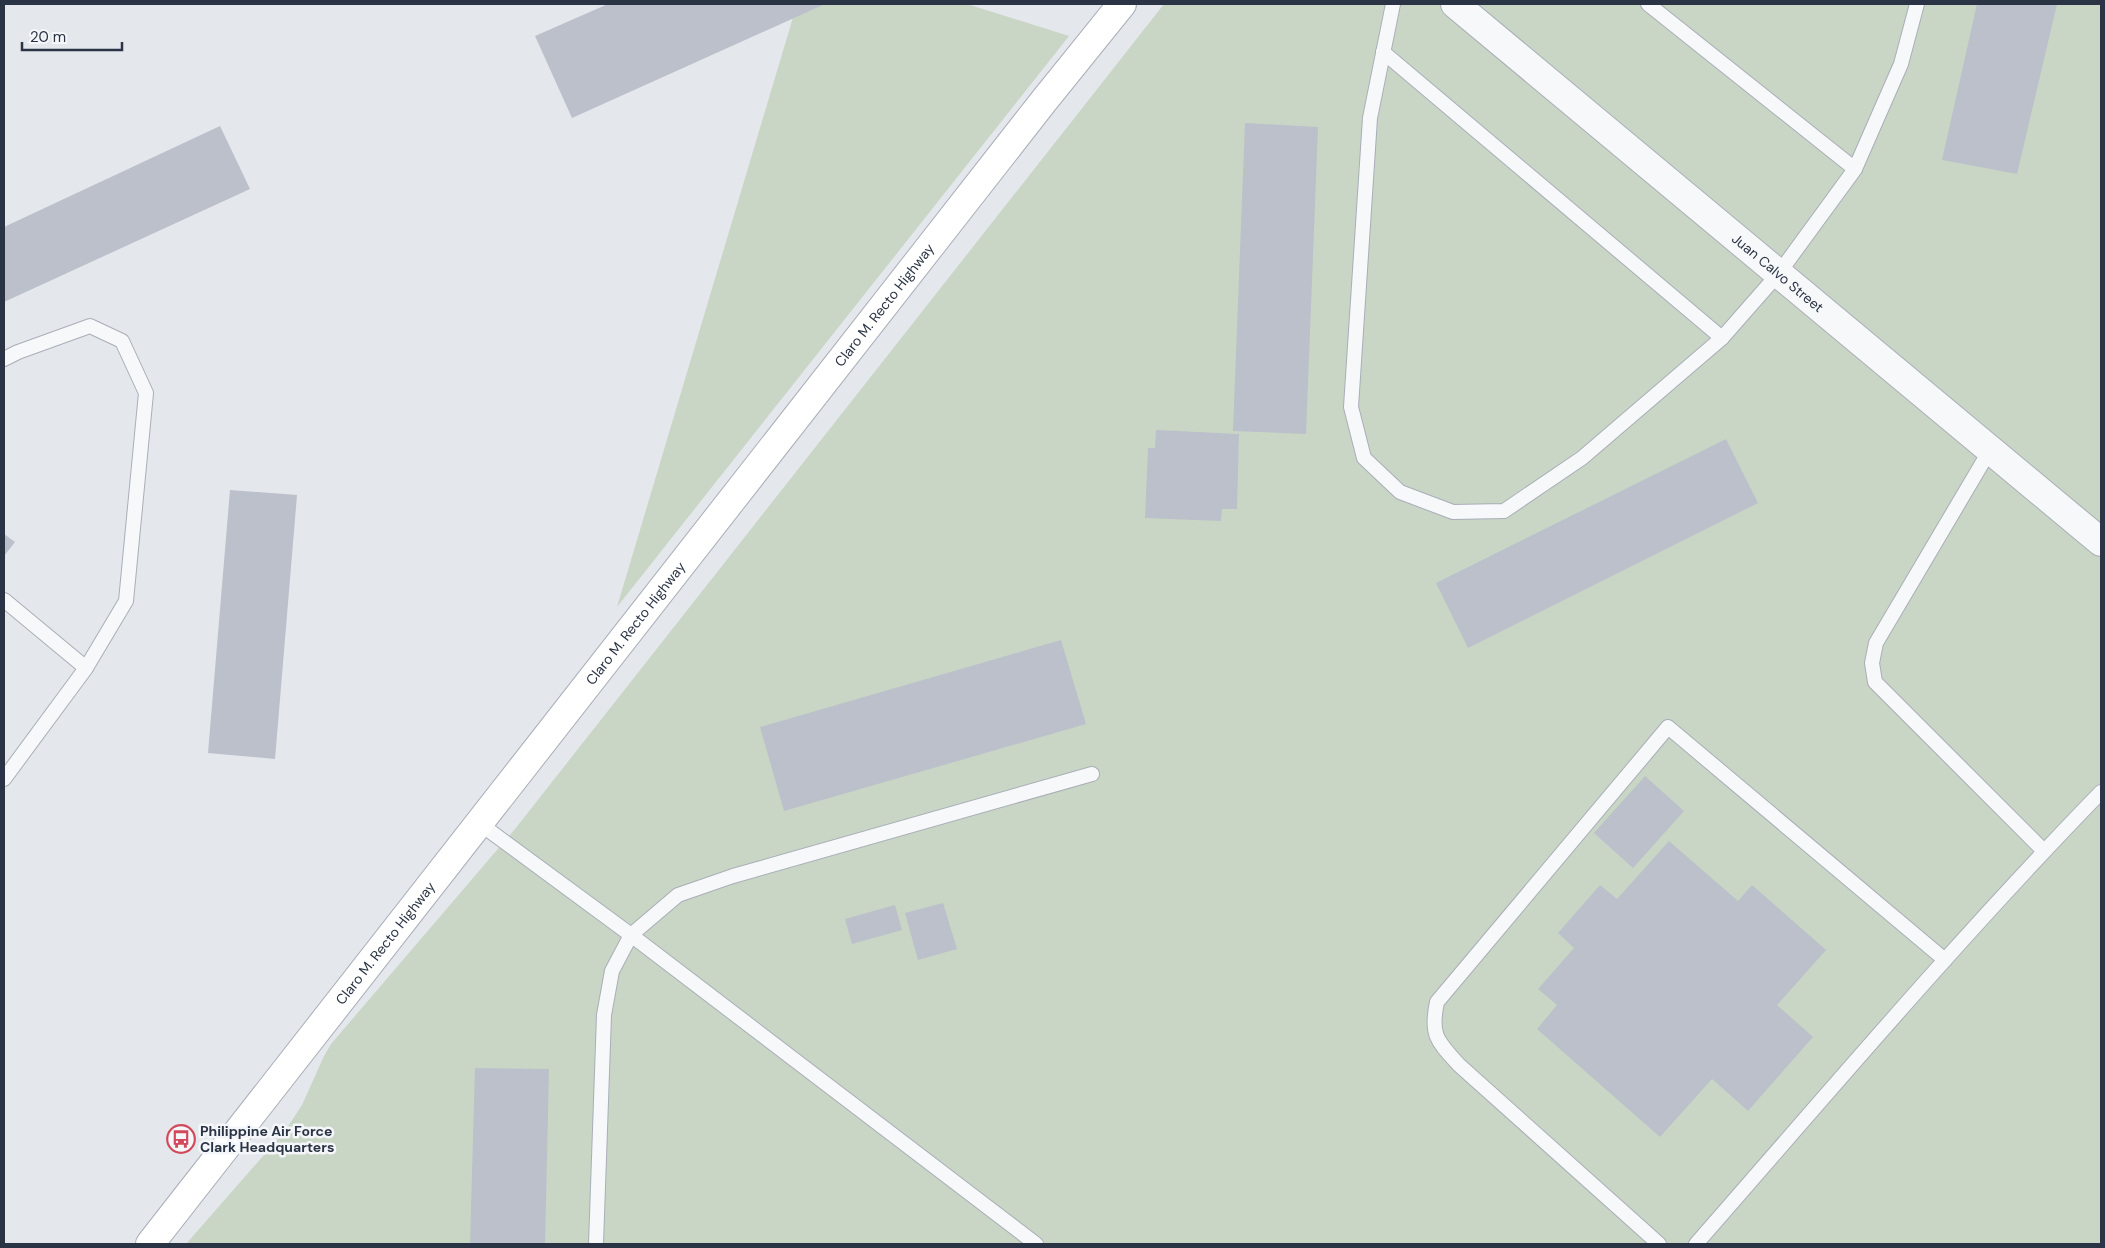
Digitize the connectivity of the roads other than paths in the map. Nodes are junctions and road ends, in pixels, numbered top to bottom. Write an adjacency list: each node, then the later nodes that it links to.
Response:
1 (1122, 4): 18 (main road, Claro M. Recto Highway)
2 (1393, 4): 6 (lane)
3 (1455, 4): 8 (street, Juan Calvo Street)
4 (1648, 4): 7 (lane)
5 (1917, 4): 7 (lane)
6 (1383, 52): 9 (lane); 9 (lane)
7 (1855, 169): 8 (lane)
8 (1779, 273): 9 (lane); 11 (street, Juan Calvo Street)
9 (1722, 338)
10 (4, 359): 14 (lane)
11 (1990, 450): 12 (street, Juan Calvo Street); 19 (lane)
12 (2101, 542)
13 (4, 600): 14 (lane)
14 (86, 668): 16 (lane)
15 (1092, 774): 20 (lane)
16 (4, 779)
17 (2101, 792): 19 (lane)
18 (479, 822): 20 (lane); 22 (main road, Claro M. Recto Highway)
19 (2044, 851): 21 (lane)
20 (631, 935): 23 (lane); 24 (lane)
21 (1945, 960): 25 (lane); 26 (lane)
22 (150, 1244)
23 (596, 1244)
24 (1036, 1244)
25 (1659, 1244)
26 (1696, 1244)

